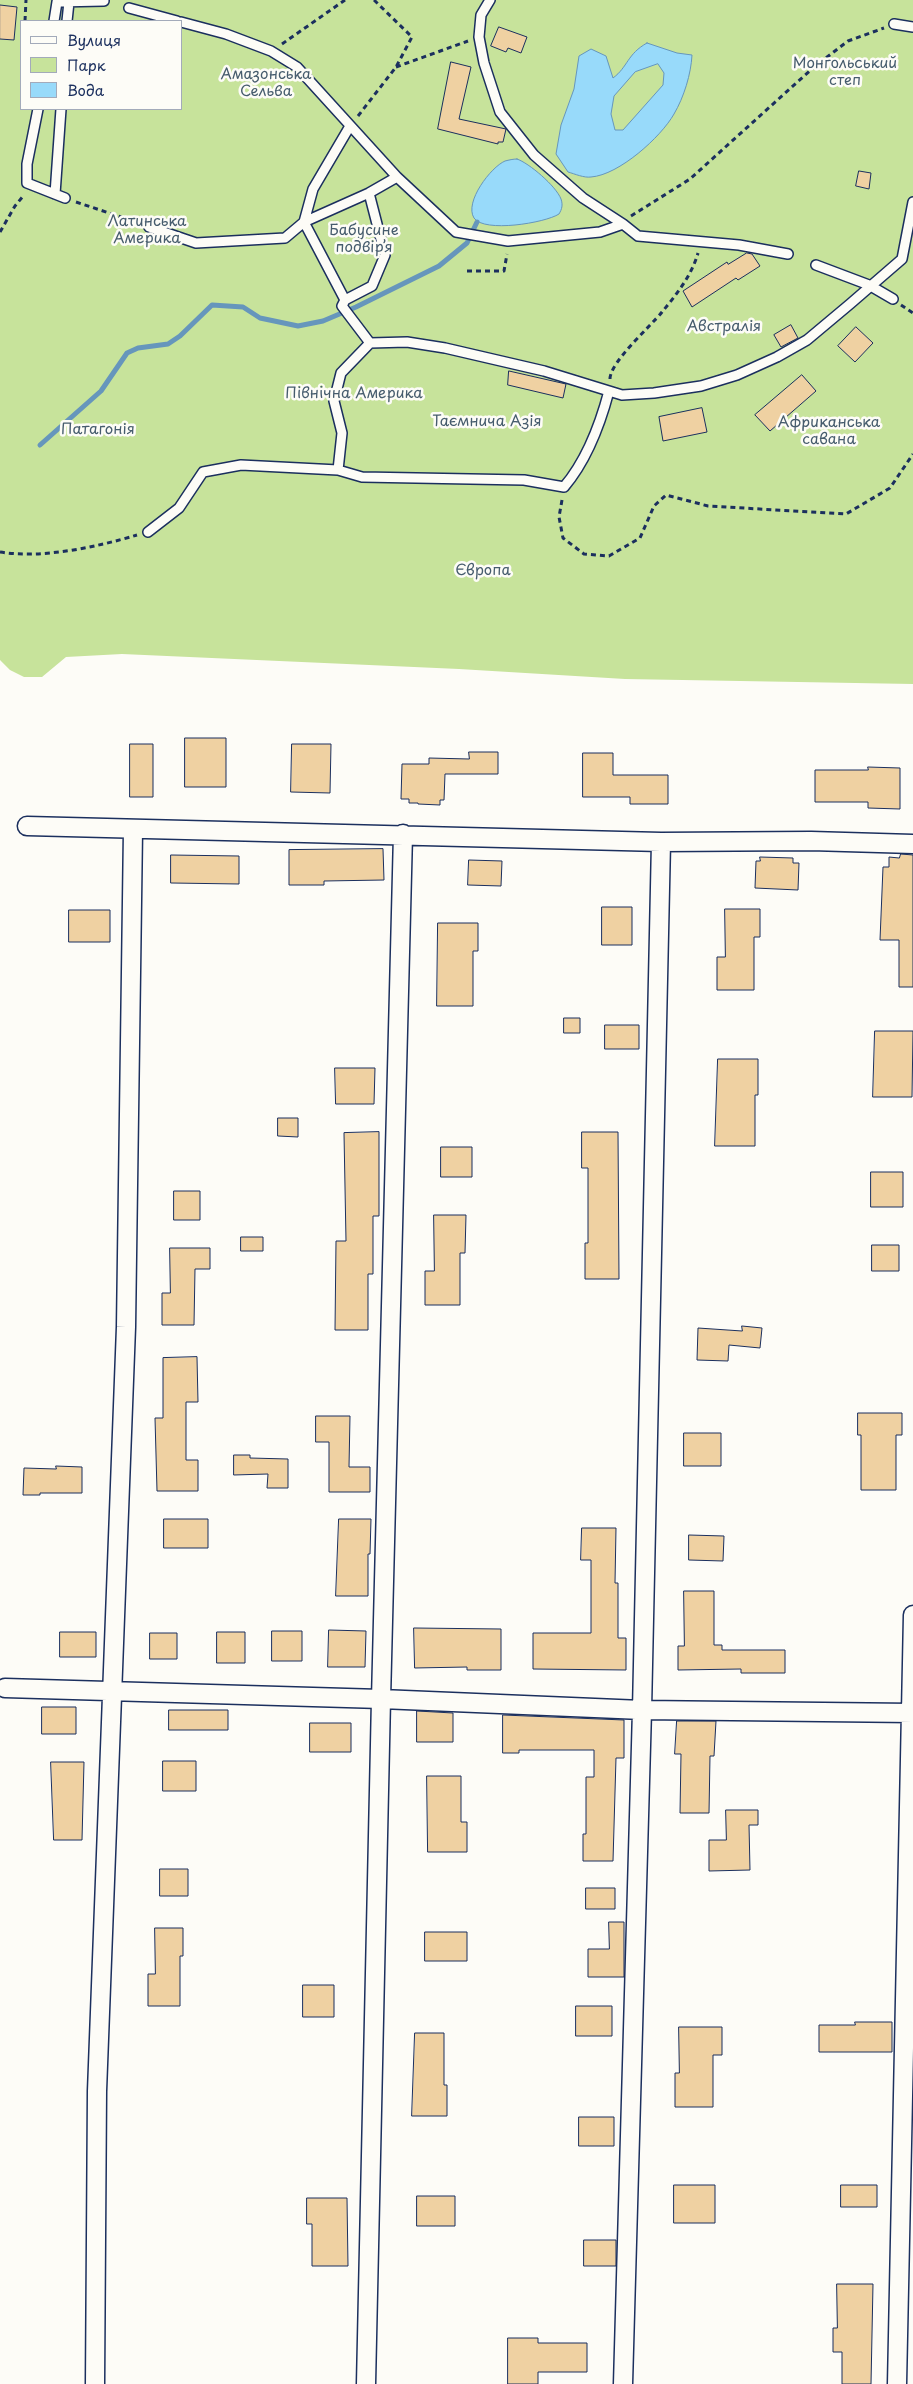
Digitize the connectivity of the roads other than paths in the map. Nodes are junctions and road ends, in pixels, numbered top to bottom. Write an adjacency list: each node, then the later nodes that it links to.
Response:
1 (490, 0): 21 (lane)
2 (57, 1): 4 (lane); 6 (lane)
3 (104, 1): 4 (lane)
4 (69, 2): 7 (lane)
5 (129, 8): 8 (lane)
6 (54, 20)
7 (67, 20)
8 (173, 20)
9 (182, 22): 14 (lane)
10 (894, 24): 11 (lane)
11 (913, 27)
12 (38, 110): 17 (lane)
13 (61, 110): 17 (lane)
14 (350, 126): 15 (lane); 20 (lane)
15 (397, 177): 16 (lane); 21 (lane)
16 (369, 193): 20 (lane); 27 (lane)
17 (55, 194): 18 (lane)
18 (65, 198)
19 (913, 202): 25 (lane)
20 (304, 222): 22 (lane); 27 (lane)
21 (623, 224): 23 (lane)
22 (149, 227)
23 (788, 254)
24 (816, 265): 25 (lane)
25 (869, 285): 26 (lane); 29 (lane)
26 (893, 299)
27 (343, 303): 28 (lane)
28 (370, 343): 29 (lane); 30 (lane)
29 (610, 391): 30 (lane)
30 (338, 470): 31 (lane)
31 (148, 532)
32 (26, 826): 33 (street)
33 (133, 830): 34 (street); 39 (street)
34 (403, 834): 35 (street); 40 (street)
35 (661, 842): 36 (street); 41 (street)
36 (913, 844)
37 (913, 1615): 42 (street)
38 (5, 1688): 39 (street)
39 (113, 1692): 40 (street); 43 (street)
40 (381, 1698): 41 (street); 44 (street)
41 (642, 1710): 42 (street); 45 (street)
42 (911, 1713): 46 (street)
43 (95, 2384)
44 (366, 2384)
45 (623, 2384)
46 (897, 2384)

